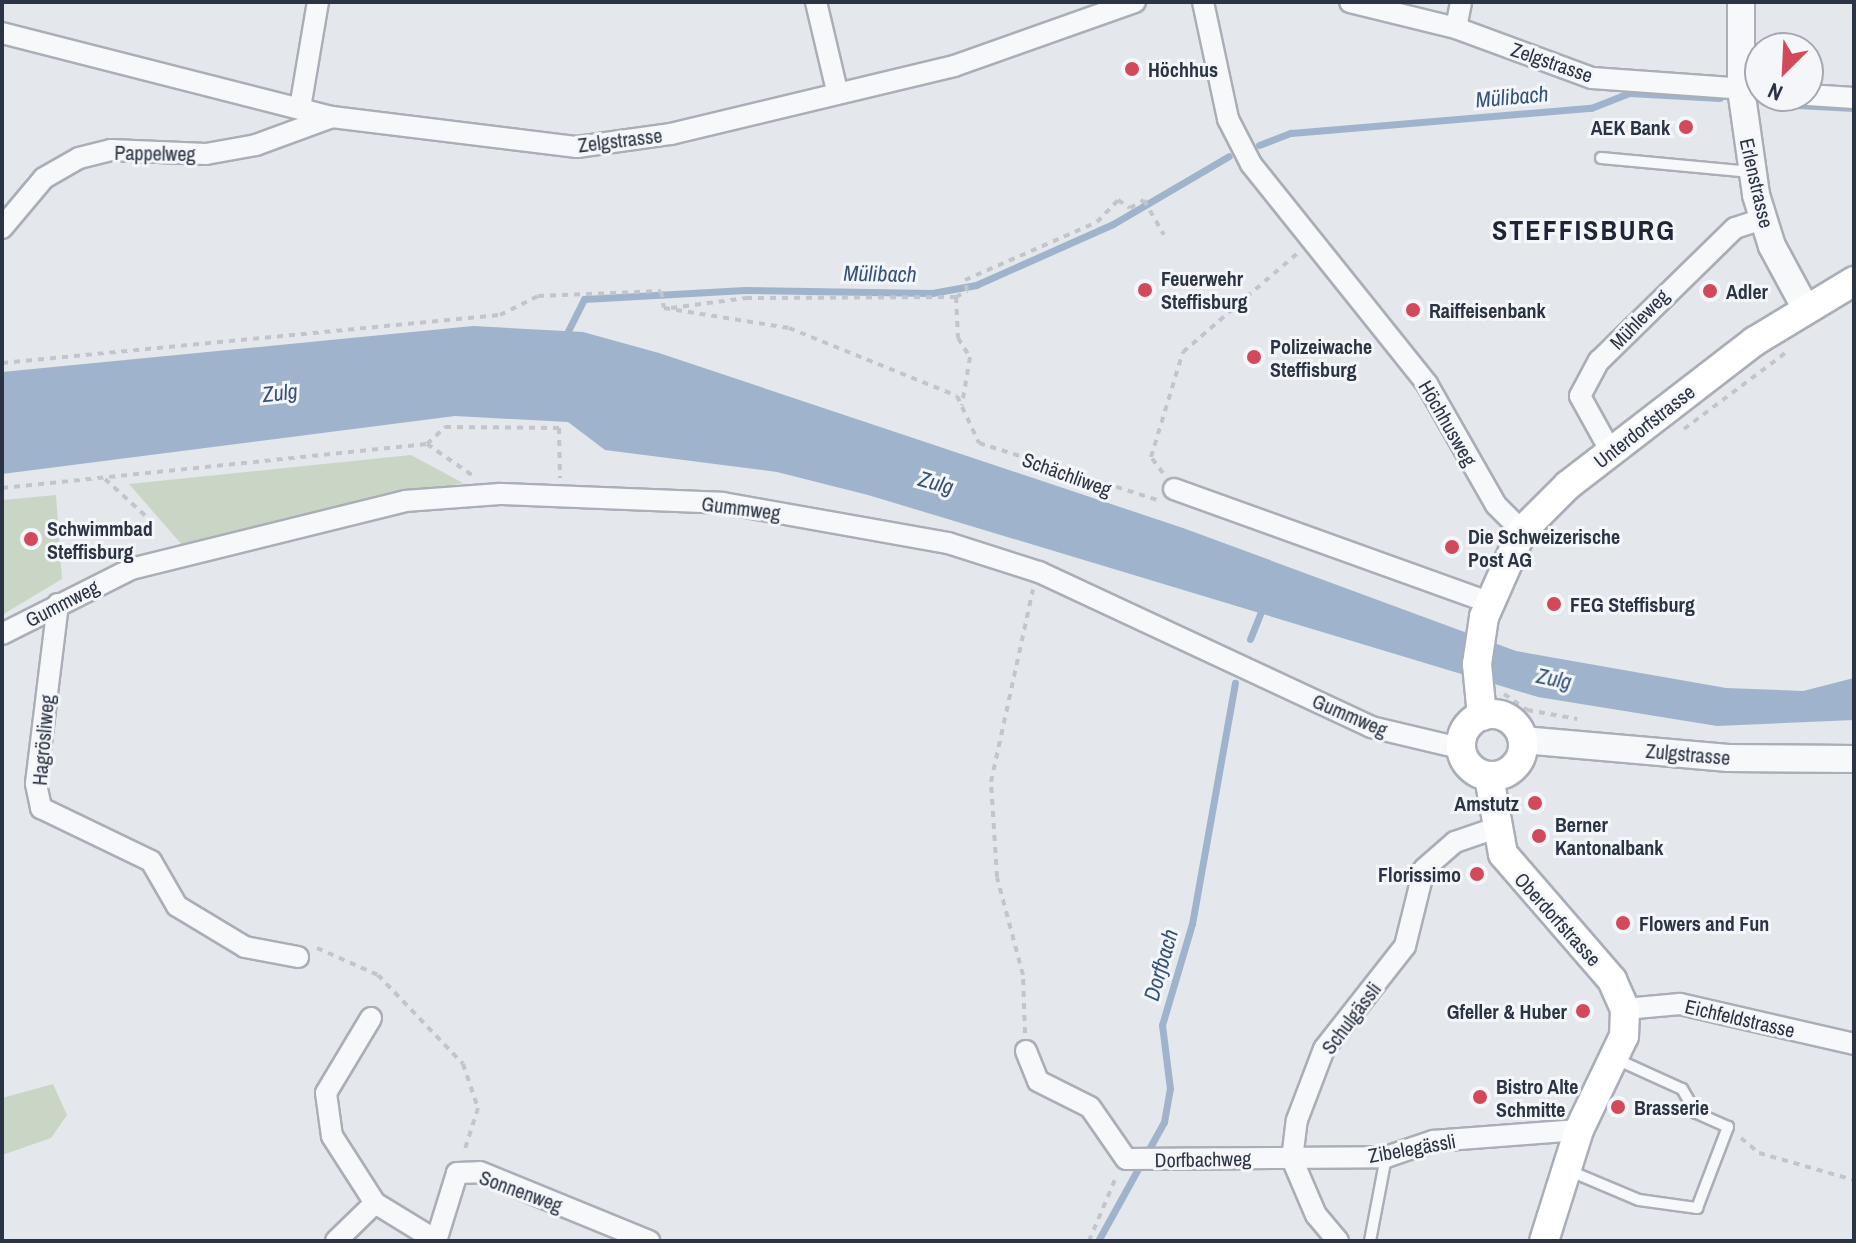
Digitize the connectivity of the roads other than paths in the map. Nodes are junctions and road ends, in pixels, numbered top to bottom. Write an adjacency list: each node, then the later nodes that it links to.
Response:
1 (318, 2): 15 (street)
2 (816, 2): 12 (street)
3 (1135, 2): 12 (street, Zelgstrasse)
4 (1203, 2): 26 (street, Höchhusweg)
5 (1350, 2): 8 (street, Zelgstrasse)
6 (1461, 2): 8 (street)
7 (1741, 2): 9 (street, Erlenstrasse)
8 (1456, 28): 11 (street, Zelgstrasse)
9 (1744, 32)
10 (2, 33): 15 (street, Zelgstrasse)
11 (1744, 90)
12 (837, 91): 17 (street, Zelgstrasse)
13 (1824, 96): 14 (street)
14 (1854, 98)
15 (300, 108): 17 (street, Zelgstrasse)
16 (1750, 112): 19 (street, Erlenstrasse)
17 (332, 117): 21 (street, Pappelweg)
18 (1601, 158): 19 (lane)
19 (1751, 172): 20 (street, Erlenstrasse)
20 (1763, 219): 23 (street, Erlenstrasse); 24 (street, Mühleweg)
21 (2, 228)
22 (1854, 281): 23 (main road, Unterdorfstrasse)
23 (1805, 307): 24 (main road, Unterdorfstrasse)
24 (1611, 452): 26 (main road, Unterdorfstrasse)
25 (1174, 489): 28 (street)
26 (1522, 531): 28 (main road, Unterdorfstrasse)
27 (58, 604): 29 (street, Gummweg); 32 (street, Gummweg); 36 (street, Hagrösliweg)
28 (1486, 609): 30 (main road)
29 (2, 634)
30 (1482, 716): 31 (main road); 32 (main road)
31 (1523, 740): 33 (street, Zulgstrasse); 34 (main road)
32 (1460, 748): 34 (main road)
33 (1854, 759)
34 (1489, 777): 35 (main road, Oberdorfstrasse)
35 (1493, 829): 37 (main road, Oberdorfstrasse); 44 (street, Schulgässli)
36 (298, 957)
37 (1625, 1009): 39 (street, Eichfeldstrasse); 41 (main road)
38 (371, 1018): 46 (street)
39 (1854, 1044)
40 (1026, 1051): 44 (street, Dorfbachweg)
41 (1615, 1058): 42 (main road); 45 (lane)
42 (1579, 1130): 43 (street, Zibelegässli); 45 (main road)
43 (1386, 1157): 44 (street, Zibelegässli); 51 (lane)
44 (1292, 1159): 50 (street)
45 (1565, 1169): 52 (main road)
46 (375, 1203): 47 (street); 48 (street)
47 (336, 1241)
48 (436, 1241): 49 (street, Sonnenweg)
49 (649, 1241)
50 (1338, 1241)
51 (1370, 1241)
52 (1544, 1241)

